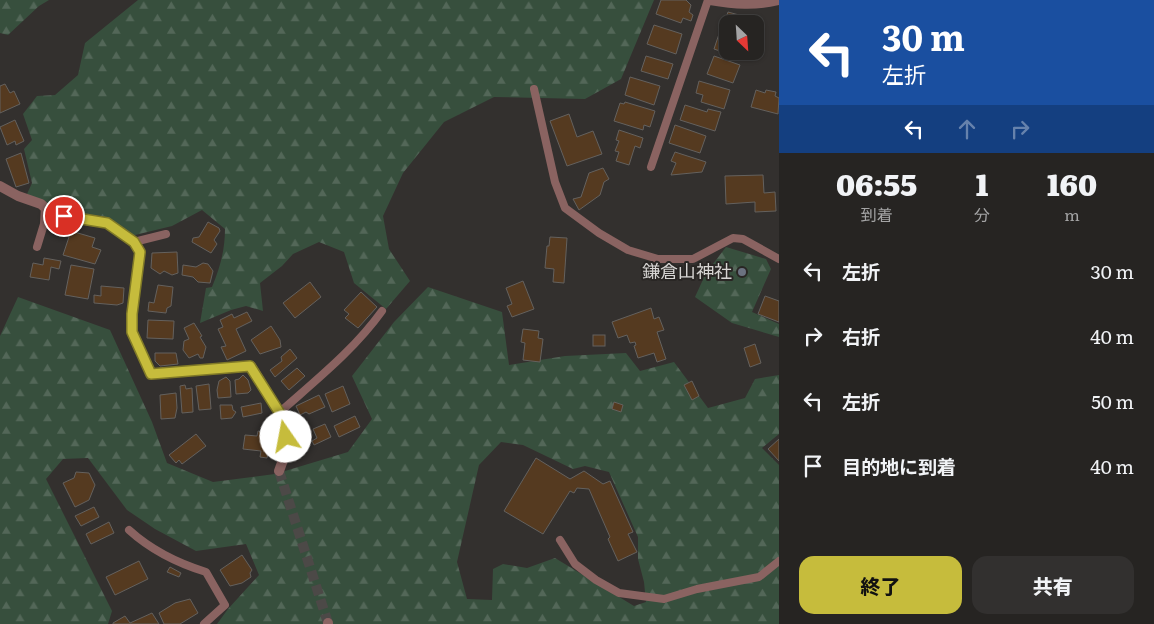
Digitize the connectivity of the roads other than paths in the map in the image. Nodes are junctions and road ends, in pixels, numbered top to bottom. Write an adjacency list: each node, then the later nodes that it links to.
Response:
1 (709, 0): 2 (street); 4 (lane)
2 (778, 0)
3 (534, 89): 10 (lane)
4 (651, 167)
5 (0, 186): 6 (street)
6 (45, 207): 8 (street); 9 (lane)
7 (166, 234): 8 (lane)
8 (134, 242): 12 (street)
9 (37, 247)
10 (779, 259)
11 (382, 311): 12 (lane)
12 (280, 412): 13 (street)
13 (280, 471)
14 (128, 530): 17 (lane)
15 (560, 540): 16 (lane)
16 (779, 561)
17 (204, 624)

